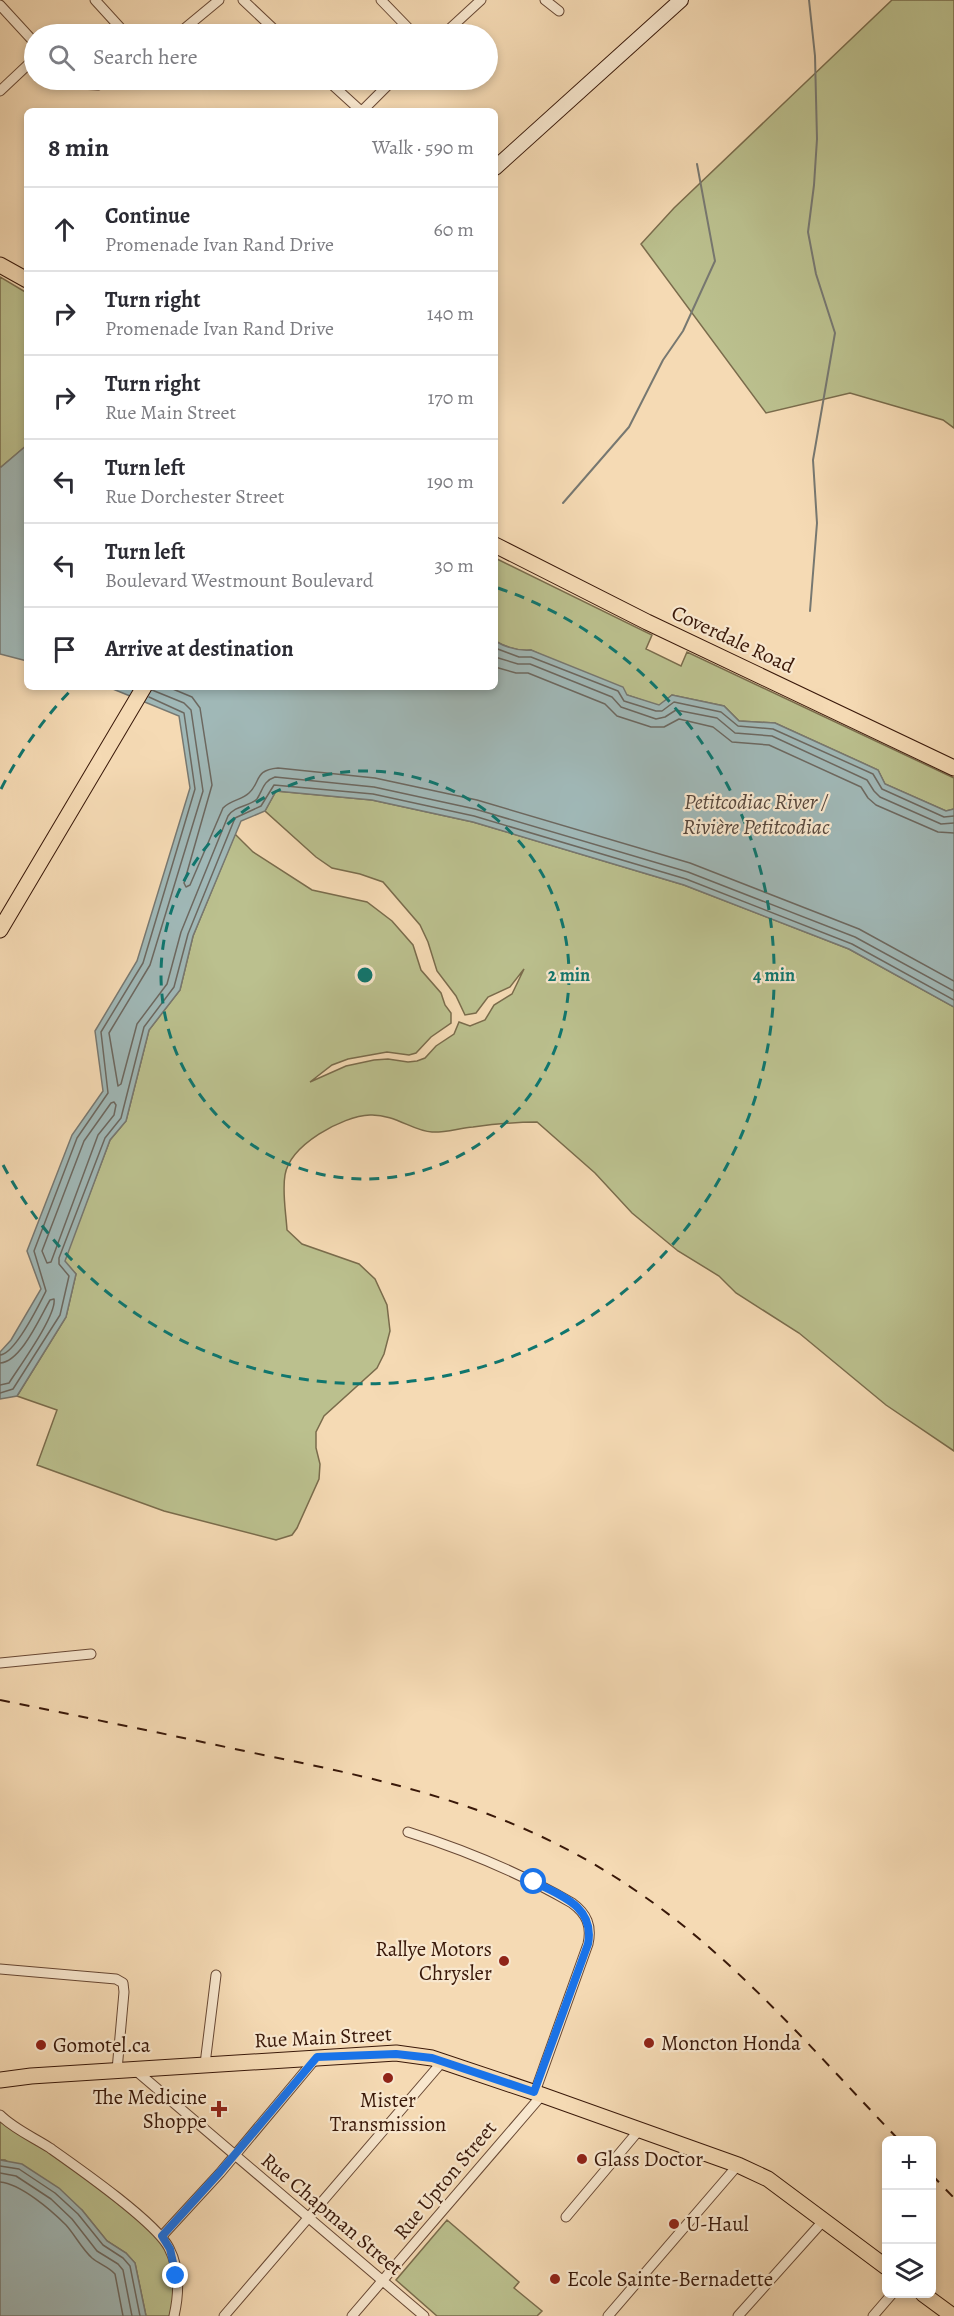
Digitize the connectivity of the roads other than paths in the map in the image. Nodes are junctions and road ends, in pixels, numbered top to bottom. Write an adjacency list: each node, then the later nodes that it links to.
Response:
1 (95, 0): 10 (street)
2 (219, 0): 11 (street)
3 (243, 0): 12 (street)
4 (381, 0): 13 (street)
5 (481, 0): 14 (street)
6 (545, 0): 9 (street)
7 (681, 0): 22 (main road)
8 (0, 5): 15 (street)
9 (559, 11)
10 (117, 24)
11 (190, 24)
12 (268, 24)
13 (404, 24)
14 (455, 24)
15 (24, 31)
16 (24, 68): 19 (street)
17 (338, 90): 20 (street)
18 (383, 90): 21 (street)
19 (0, 91)
20 (358, 108)
21 (364, 108)
22 (498, 165)
23 (0, 265): 24 (main road)
24 (24, 278)
25 (498, 547): 27 (main road, Coverdale Road)
26 (142, 690): 28 (main road)
27 (953, 767)
28 (0, 930)
29 (92, 1654): 30 (street)
30 (0, 1663)
31 (408, 1832): 40 (street)
32 (0, 1969): 38 (street)
33 (216, 1975): 36 (street)
34 (317, 2057): 35 (main road, Rue Main Street); 36 (main road, Rue Main Street); 43 (street)
35 (442, 2062): 40 (main road, Rue Main Street); 45 (street)
36 (205, 2064): 37 (main road, Rue Main Street)
37 (134, 2069): 38 (main road, Rue Main Street); 43 (street, Rue Chapman Street)
38 (117, 2070): 39 (main road, Rue Main Street)
39 (0, 2080)
40 (538, 2093): 42 (main road, Rue Main Street); 50 (street, Rue Upton Street)
41 (0, 2115): 48 (street)
42 (640, 2129): 44 (main road, Rue Main Street); 46 (street)
43 (234, 2155): 45 (street, Rue Chapman Street); 48 (street)
44 (738, 2165): 47 (main road, Rue Main Street); 57 (street)
45 (309, 2217): 50 (street, Rue Chapman Street); 54 (street)
46 (566, 2217)
47 (824, 2220): 49 (main road, Rue Main Street); 58 (street)
48 (162, 2236): 53 (street)
49 (882, 2263)
50 (383, 2281): 55 (street, Rue Upton Street); 56 (street, Rue Chapman Street)
51 (889, 2298): 59 (street)
52 (928, 2298): 60 (main road)
53 (174, 2316)
54 (224, 2316)
55 (352, 2316)
56 (424, 2316)
57 (608, 2316)
58 (738, 2316)
59 (873, 2316)
60 (953, 2316)

